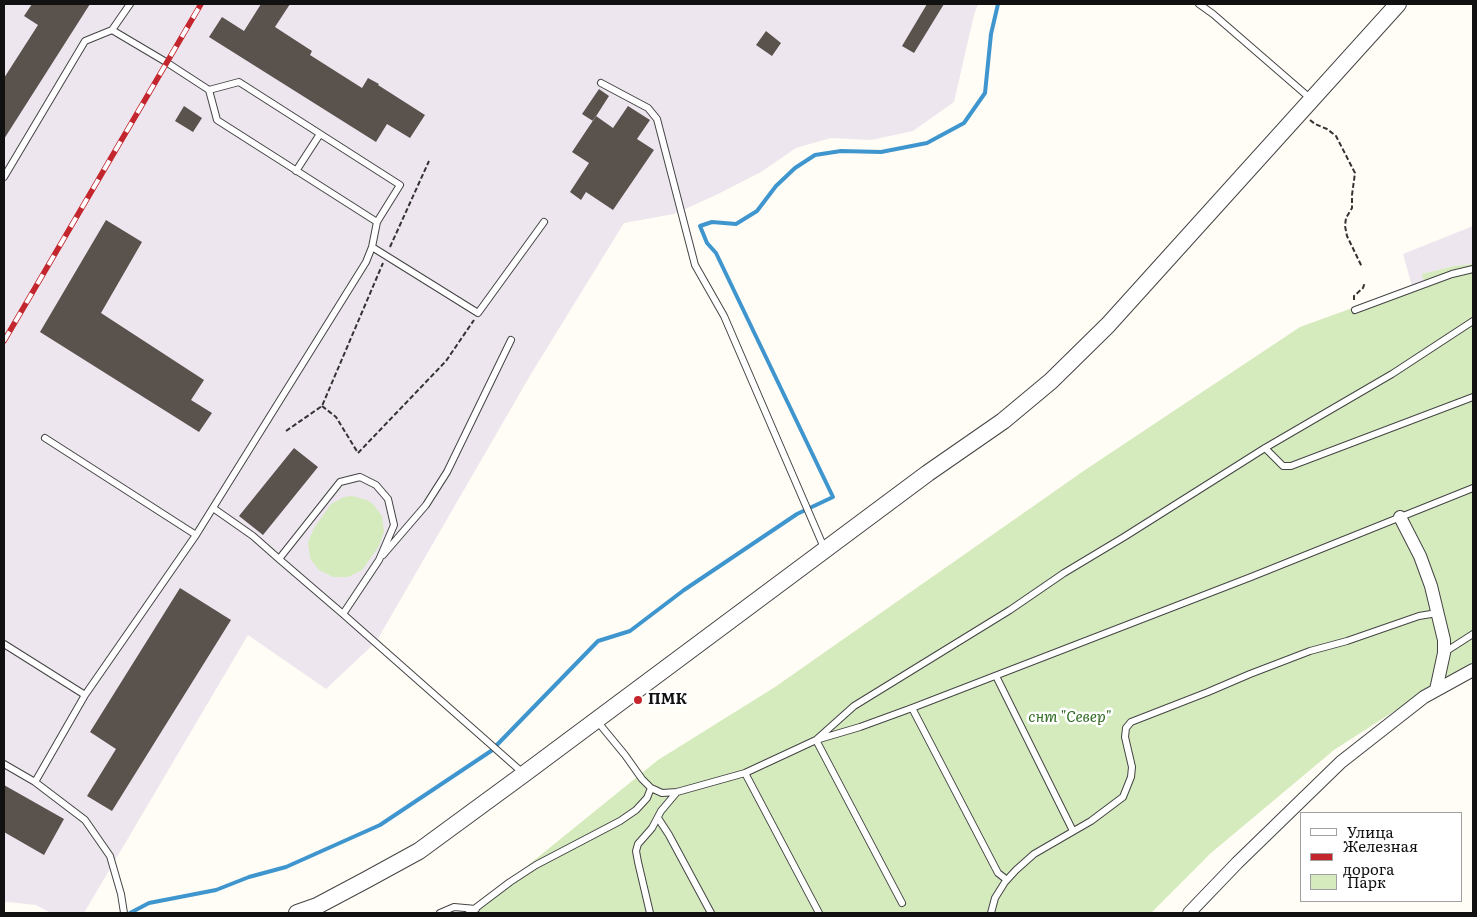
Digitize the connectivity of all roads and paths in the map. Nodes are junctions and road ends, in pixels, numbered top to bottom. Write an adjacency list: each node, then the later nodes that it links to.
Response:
1 (130, 4): 4 (lane)
2 (1199, 4): 7 (lane)
3 (1398, 4): 7 (street)
4 (112, 30): 6 (lane); 11 (lane)
5 (602, 83): 32 (lane)
6 (209, 90): 8 (lane); 10 (lane)
7 (1307, 106): 16 (path); 32 (street)
8 (320, 134): 10 (lane); 12 (lane)
9 (429, 161): 15 (path)
10 (296, 171): 12 (lane)
11 (4, 177)
12 (377, 222): 14 (lane)
13 (544, 222): 20 (lane)
14 (372, 247): 15 (lane); 29 (lane)
15 (386, 254): 20 (lane); 24 (path)
16 (1362, 267)
17 (1473, 269): 19 (lane)
18 (1365, 282): 19 (path)
19 (1355, 310)
20 (478, 313): 24 (path)
21 (1473, 321): 27 (lane)
22 (511, 340): 34 (lane)
23 (1473, 396): 27 (lane)
24 (322, 406): 25 (path)
25 (286, 431)
26 (45, 438): 31 (lane)
27 (1265, 448): 46 (lane)
28 (1473, 488): 30 (lane)
29 (213, 508): 31 (lane); 33 (lane)
30 (1400, 517): 35 (street); 41 (lane)
31 (196, 535): 43 (lane)
32 (825, 550): 45 (street)
33 (279, 559): 34 (lane); 36 (lane)
34 (379, 560): 36 (lane)
35 (1437, 612): 39 (street); 54 (lane)
36 (344, 614): 49 (lane)
37 (1473, 634): 39 (lane)
38 (4, 644): 43 (lane)
39 (1444, 653): 42 (street)
40 (1473, 670): 42 (street)
41 (996, 676): 44 (lane); 54 (lane)
42 (1436, 690): 66 (street)
43 (85, 695): 50 (lane)
44 (912, 708): 46 (lane); 55 (lane)
45 (597, 720): 49 (street); 51 (lane)
46 (816, 740): 48 (lane); 56 (lane)
47 (4, 764): 50 (lane)
48 (745, 773): 52 (lane); 64 (lane)
49 (524, 774): 59 (street)
50 (35, 782): 58 (lane)
51 (651, 788): 52 (lane); 57 (lane)
52 (677, 792): 53 (lane)
53 (658, 818): 62 (lane); 63 (lane)
54 (1073, 831): 55 (lane)
55 (1007, 880): 65 (lane)
56 (902, 903)
57 (476, 909): 60 (lane); 61 (lane)
58 (124, 913)
59 (298, 913)
60 (440, 913)
61 (469, 913)
62 (650, 913)
63 (712, 913)
64 (818, 913)
65 (991, 913)
66 (1190, 913)

